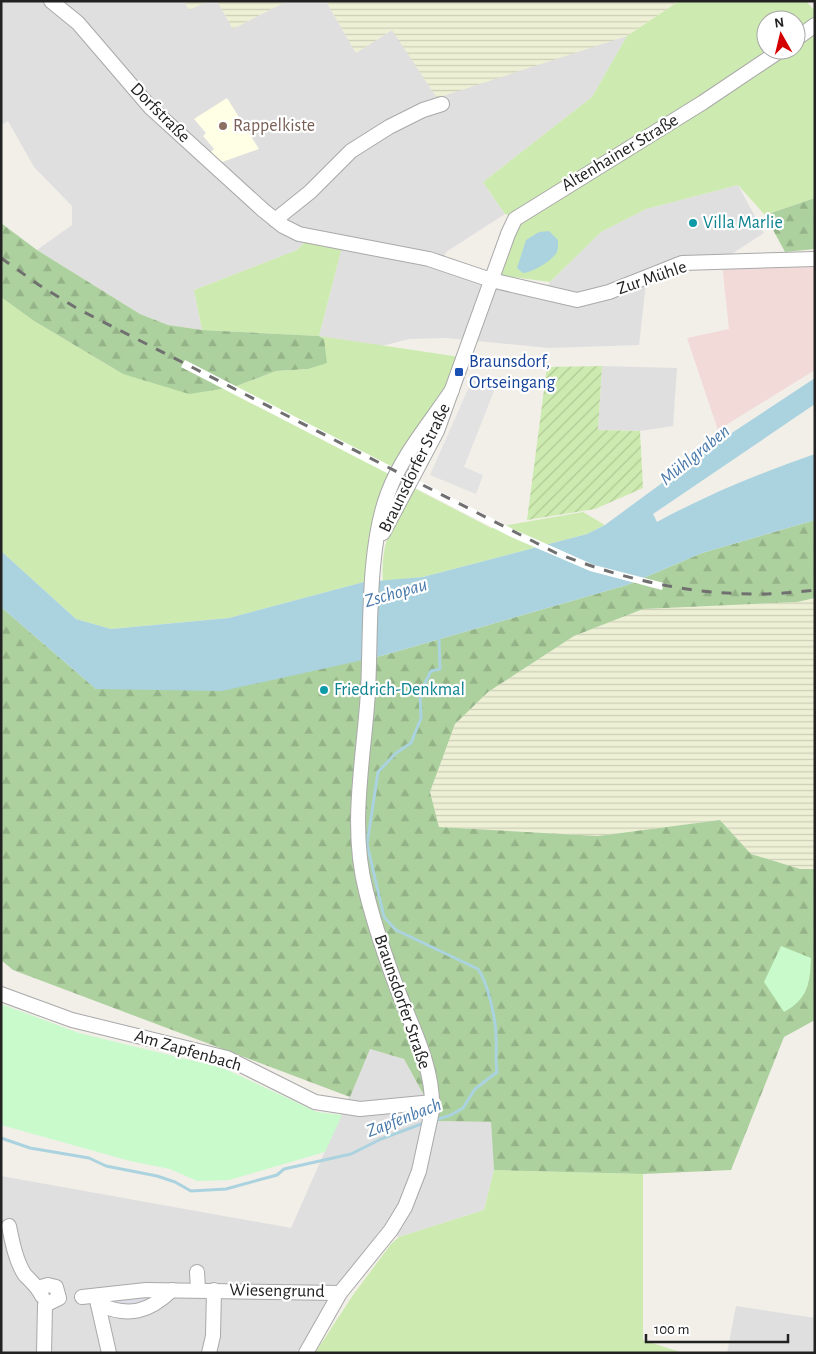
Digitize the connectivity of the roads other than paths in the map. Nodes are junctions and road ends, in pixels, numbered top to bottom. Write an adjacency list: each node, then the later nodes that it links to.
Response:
1 (51, 1): 4 (street, Dorfstraße)
2 (766, 60): 6 (street, Altenhainer Straße)
3 (442, 104): 4 (street)
4 (275, 220): 6 (street, Dorfstraße)
5 (815, 259): 6 (street, Zur Mühle)
6 (491, 280): 8 (street, Braunsdorfer Straße)
7 (1, 994): 8 (street, Am Zapfenbach)
8 (432, 1107): 14 (street, Braunsdorfer Straße)
9 (9, 1226): 16 (street)
10 (197, 1272): 11 (street)
11 (198, 1289): 12 (street, Wiesengrund); 13 (street, Wiesengrund)
12 (172, 1290): 15 (street, Wiesengrund); 15 (street)
13 (214, 1290): 14 (street, Wiesengrund); 18 (street, Wiesengrund)
14 (340, 1293): 19 (street, Braunsdorfer Straße)
15 (92, 1299): 17 (street)
16 (44, 1353)
17 (108, 1353)
18 (209, 1353)
19 (306, 1353)

